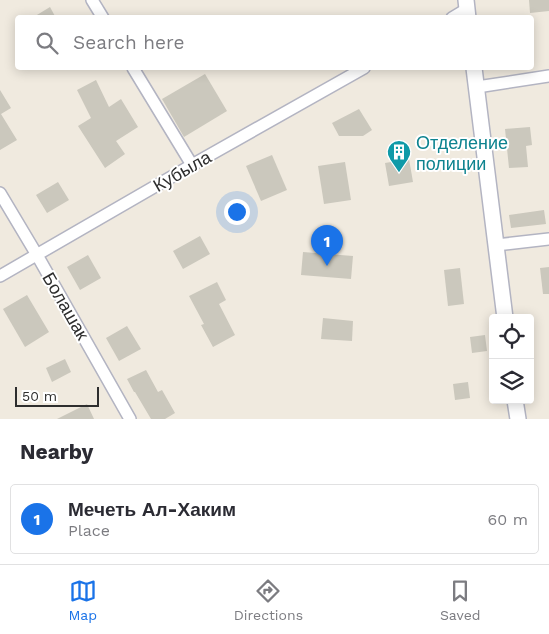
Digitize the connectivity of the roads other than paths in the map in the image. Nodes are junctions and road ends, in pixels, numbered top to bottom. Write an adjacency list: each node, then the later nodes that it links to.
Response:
1 (92, 0): 2 (street)
2 (101, 15)
3 (134, 70): 8 (street)
4 (360, 70): 8 (street, Кубыла)
5 (474, 70): 7 (street)
6 (549, 76): 7 (street)
7 (476, 87): 11 (street)
8 (192, 165): 12 (street, Кубыла)
9 (0, 193): 12 (street, Болашак)
10 (549, 239): 11 (street)
11 (496, 245): 14 (street)
12 (37, 255): 13 (street, Кубыла); 16 (street, Болашак)
13 (0, 276)
14 (505, 314)
15 (516, 404): 17 (street)
16 (130, 419)
17 (518, 419)

